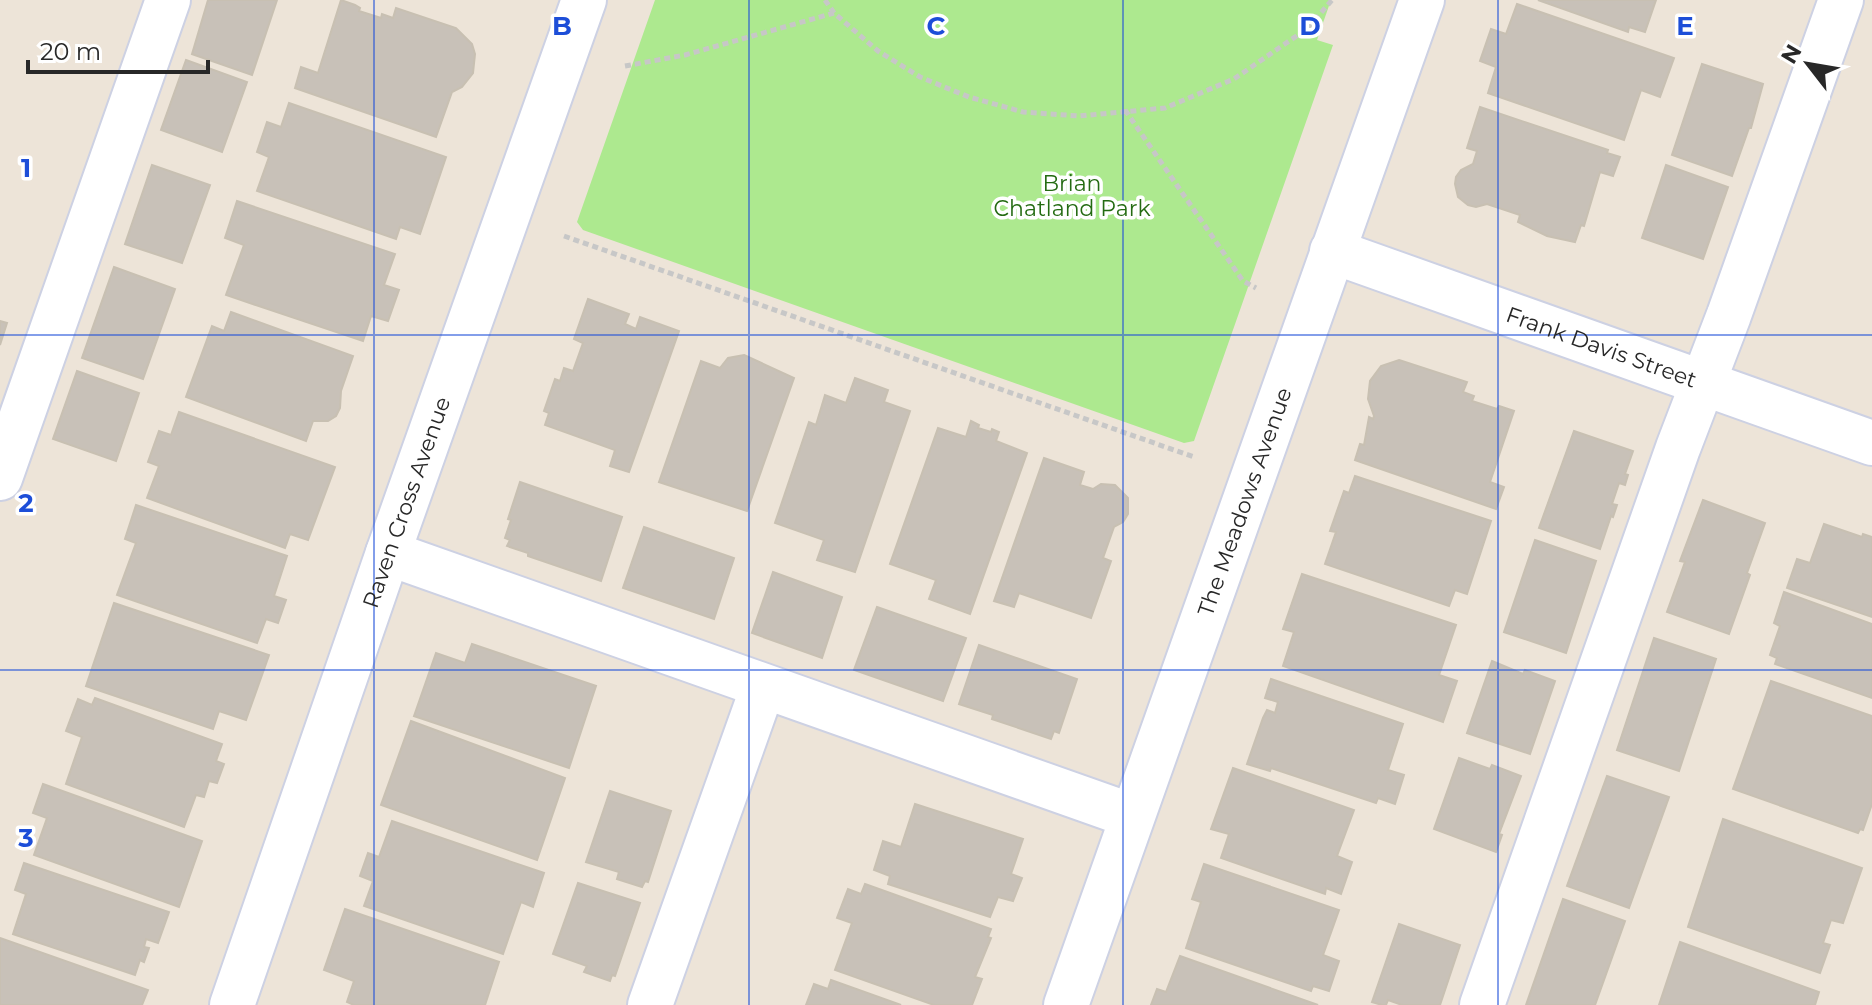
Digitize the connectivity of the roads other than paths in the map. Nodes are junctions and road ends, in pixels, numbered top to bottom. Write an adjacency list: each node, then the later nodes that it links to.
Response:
1 (168, 0): 8 (street)
2 (584, 0): 9 (street, Raven Cross Avenue)
3 (1422, 0): 5 (street, The Meadows Avenue)
4 (1841, 0): 6 (street)
5 (1332, 251): 6 (street, Frank Davis Street); 11 (street, The Meadows Avenue)
6 (1704, 382): 7 (street, Frank Davis Street); 15 (street)
7 (1872, 443)
8 (0, 478)
9 (388, 553): 10 (street); 12 (street, Raven Cross Avenue)
10 (763, 687): 11 (street); 13 (street)
11 (1132, 816): 14 (street, The Meadows Avenue)
12 (232, 1005)
13 (650, 1005)
14 (1066, 1005)
15 (1482, 1005)

